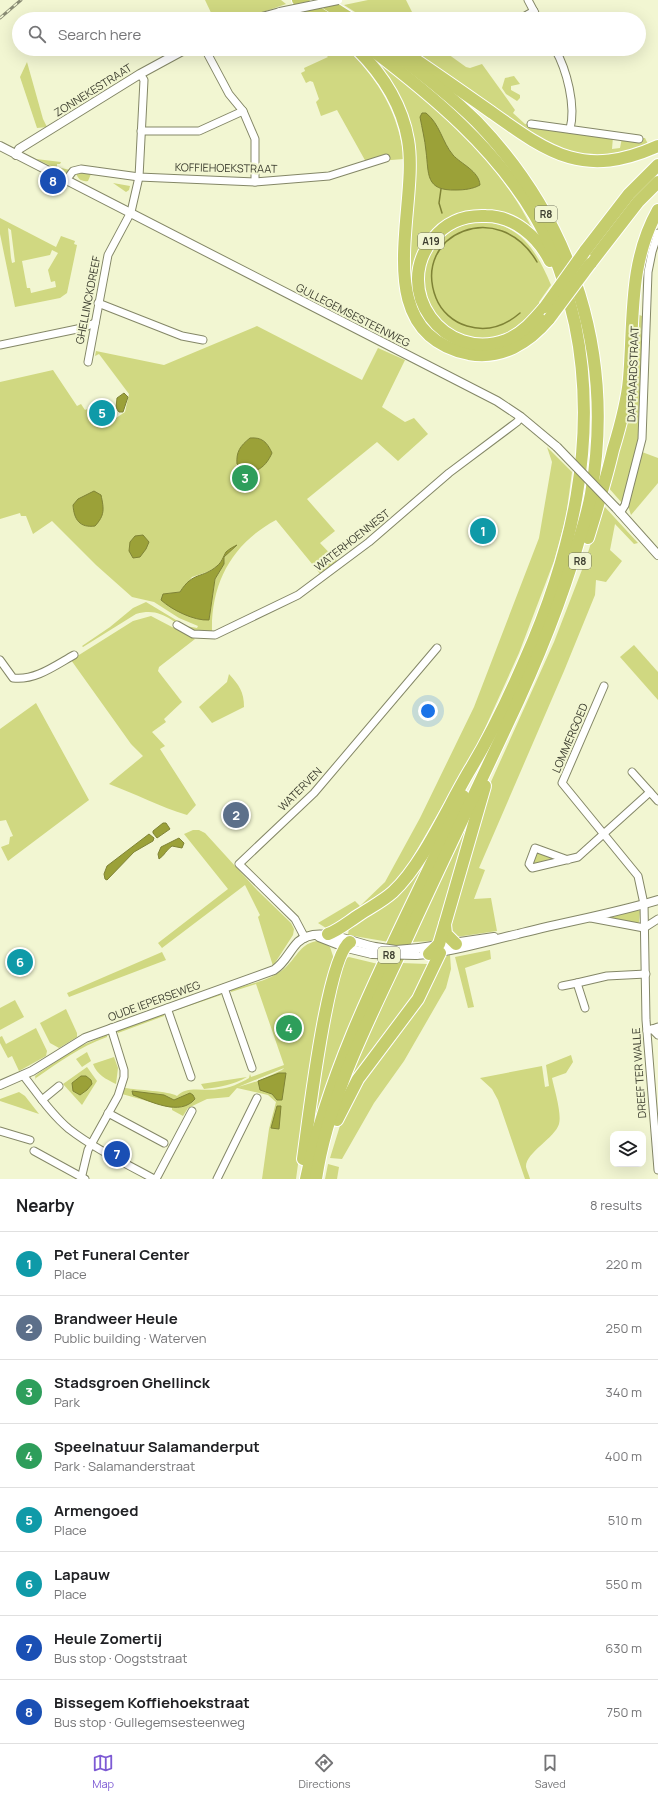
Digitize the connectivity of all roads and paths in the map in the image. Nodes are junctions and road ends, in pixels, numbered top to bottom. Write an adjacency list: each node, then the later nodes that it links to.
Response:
1 (293, 0): 8 (highway)
2 (298, 0): 9 (highway)
3 (321, 0): 10 (highway)
4 (338, 0): 7 (street, bridge)
5 (528, 0): 6 (street)
6 (534, 11)
7 (280, 12)
8 (311, 12)
9 (317, 12)
10 (340, 12)
11 (173, 56): 18 (street, ZONNEKESTRAAT)
12 (209, 56): 19 (street)
13 (363, 56): 32 (highway, A19, bridge)
14 (380, 56): 37 (highway, R8)
15 (399, 56): 48 (highway, R8)
16 (410, 56): 25 (highway)
17 (559, 56): 21 (street)
18 (140, 74): 22 (street, GHELLINCKDREEF); 26 (street, ZONNEKESTRAAT)
19 (243, 111): 22 (street); 31 (street)
20 (531, 124): 21 (street)
21 (570, 129): 23 (street)
22 (141, 131): 29 (street, GHELLINCKDREEF)
23 (639, 139)
24 (0, 146): 26 (street, GULLEGEMSESTEENWEG)
25 (658, 146)
26 (16, 154): 30 (street, GULLEGEMSESTEENWEG)
27 (386, 158): 31 (street, KOFFIEHOEKSTRAAT)
28 (658, 165): 37 (highway, A19, bridge)
29 (139, 177): 30 (street, KOFFIEHOEKSTRAAT); 31 (street, KOFFIEHOEKSTRAAT); 34 (street, GHELLINCKDREEF)
30 (67, 179): 34 (street, GULLEGEMSESTEENWEG)
31 (255, 182)
32 (658, 182)
33 (658, 210): 48 (highway, R8)
34 (131, 212): 36 (street, GHELLINCKDREEF); 42 (street, GULLEGEMSESTEENWEG)
35 (658, 233): 43 (street, DAPPAARDSTRAAT)
36 (98, 303): 38 (street, GHELLINCKDREEF); 39 (street)
37 (574, 322): 52 (highway, R8)
38 (95, 323): 40 (street); 41 (street, GHELLINCKDREEF)
39 (203, 340)
40 (0, 345)
41 (88, 362)
42 (521, 417): 43 (street, GULLEGEMSESTEENWEG, bridge); 45 (street, WATERHOENNEST)
43 (618, 510): 44 (street, GULLEGEMSESTEENWEG)
44 (658, 555)
45 (177, 625)
46 (437, 648): 66 (street, WATERVEN)
47 (74, 655): 49 (street)
48 (538, 659): 51 (highway, R8)
49 (0, 660)
50 (604, 686): 56 (street, LOMMERGOED)
51 (504, 732): 63 (highway); 94 (highway, R8)
52 (489, 737): 62 (highway); 99 (highway, R8)
53 (632, 772): 54 (street)
54 (650, 792): 55 (street); 56 (street)
55 (658, 801)
56 (603, 833): 57 (street); 59 (street, LOMMERGOED)
57 (568, 860): 57 (street)
58 (658, 900): 59 (street)
59 (644, 904): 60 (street); 64 (street, DREEF TER WALLE)
60 (590, 918): 64 (street); 68 (street)
61 (658, 919): 64 (street)
62 (349, 922): 65 (highway); 67 (highway)
63 (445, 924): 68 (highway); 69 (highway)
64 (644, 928): 70 (street, DREEF TER WALLE)
65 (328, 934): 66 (street); 67 (street)
66 (307, 937): 67 (street); 73 (street, OUDE IEPERSEWEG)
67 (346, 944): 69 (street, bridge); 98 (highway)
68 (455, 946): 69 (street)
69 (428, 951): 94 (highway)
70 (646, 974): 71 (street); 77 (street, DREEF TER WALLE)
71 (577, 983): 72 (street); 75 (street)
72 (562, 986)
73 (224, 988): 74 (street, OUDE IEPERSEWEG); 79 (street)
74 (167, 1008): 76 (street, OUDE IEPERSEWEG); 81 (street)
75 (585, 1008)
76 (111, 1028): 80 (street, OUDE IEPERSEWEG); 87 (street)
77 (652, 1029): 78 (street); 93 (street, DREEF TER WALLE)
78 (658, 1035)
79 (252, 1068)
80 (22, 1075): 82 (street, OUDE IEPERSEWEG); 85 (street)
81 (191, 1077)
82 (0, 1085)
83 (60, 1086): 85 (street)
84 (257, 1098): 97 (street)
85 (42, 1100): 91 (street)
86 (192, 1110): 96 (street)
87 (108, 1113): 90 (street); 91 (street)
88 (0, 1131): 89 (street)
89 (30, 1140)
90 (164, 1143)
91 (91, 1144): 95 (street); 96 (street)
92 (34, 1151): 95 (street)
93 (658, 1170)
94 (316, 1174)
95 (83, 1178)
96 (155, 1179)
97 (217, 1179)
98 (300, 1179)
99 (306, 1179)

